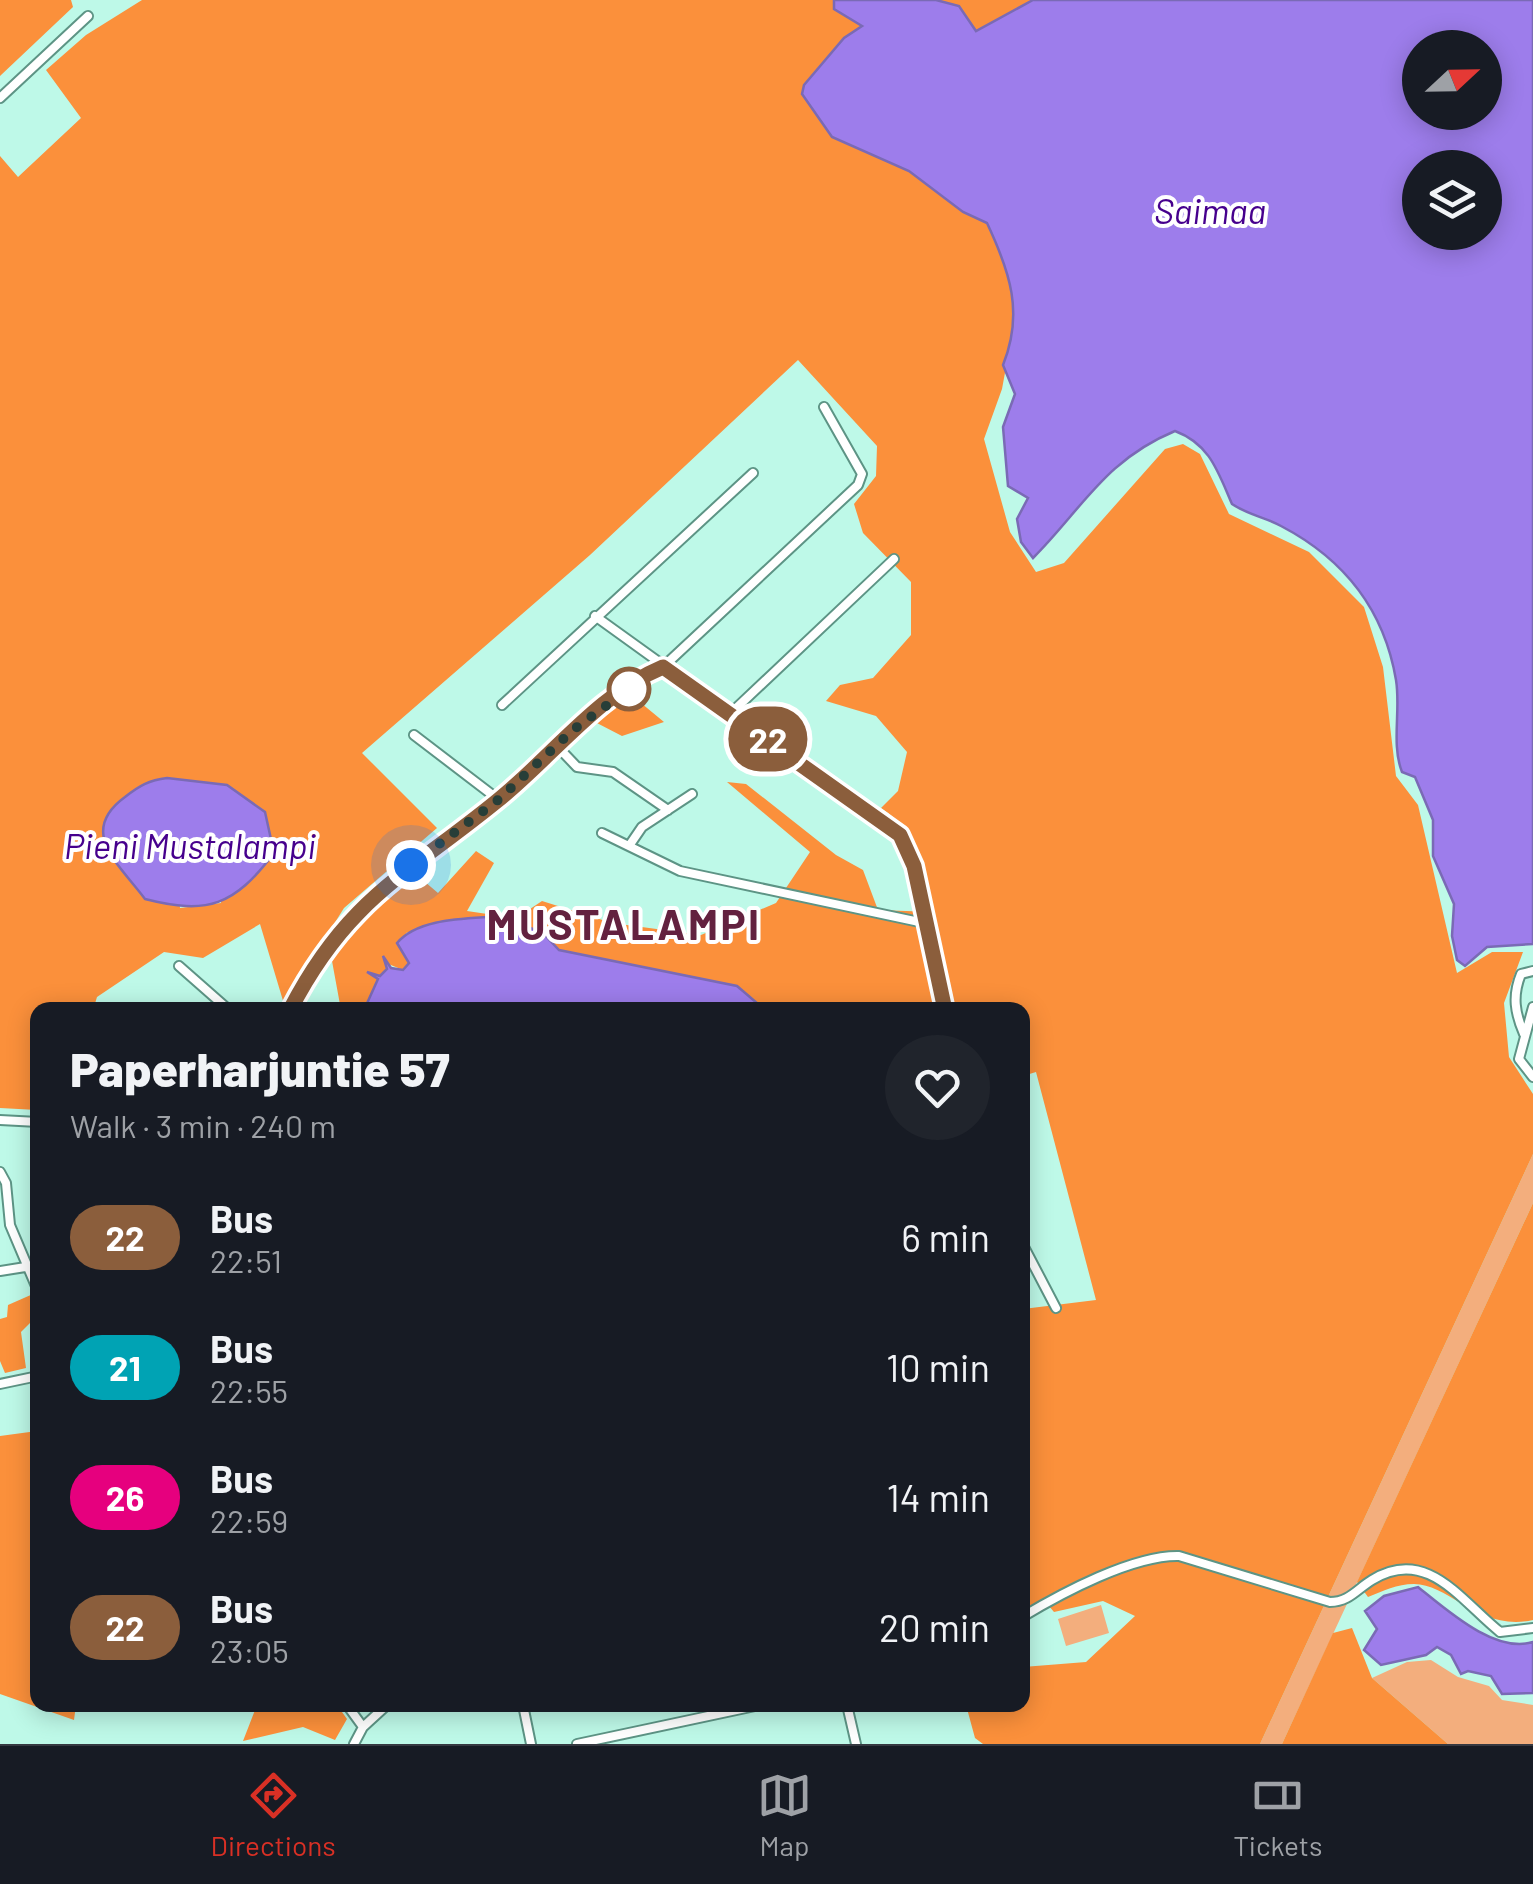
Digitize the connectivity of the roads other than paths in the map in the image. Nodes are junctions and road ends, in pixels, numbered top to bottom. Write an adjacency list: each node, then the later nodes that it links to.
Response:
1 (88, 16): 2 (street)
2 (0, 98)
3 (824, 407): 7 (street)
4 (752, 473): 6 (street)
5 (894, 559): 9 (street)
6 (595, 616): 7 (street); 8 (street)
7 (663, 667): 9 (street); 11 (street)
8 (502, 705)
9 (732, 712): 17 (street)
10 (414, 735): 13 (street)
11 (556, 745): 13 (street); 14 (street)
12 (692, 794): 14 (street)
13 (498, 800): 21 (street)
14 (668, 810): 16 (street)
15 (602, 833): 16 (street)
16 (629, 846): 17 (street)
17 (924, 923): 22 (street)
18 (179, 966): 20 (street)
19 (1533, 970): 24 (street)
20 (221, 1002)
21 (295, 1002)
22 (944, 1002)
23 (1533, 1006): 24 (street)
24 (1524, 1034): 25 (street)
25 (1533, 1078)
26 (0, 1120): 27 (street)
27 (30, 1122)
28 (0, 1172): 30 (street)
29 (1030, 1258): 34 (street)
30 (25, 1266): 31 (street); 32 (street); 33 (street)
31 (30, 1266)
32 (0, 1271)
33 (30, 1276)
34 (1056, 1308)
35 (30, 1378): 36 (street)
36 (0, 1384)
37 (1030, 1613): 38 (street)
38 (1533, 1628)
39 (352, 1712): 44 (street)
40 (378, 1712): 44 (street)
41 (524, 1712): 46 (street)
42 (727, 1712): 47 (street)
43 (849, 1712): 48 (street)
44 (363, 1726): 45 (street)
45 (354, 1744)
46 (531, 1744)
47 (577, 1744)
48 (856, 1744)

